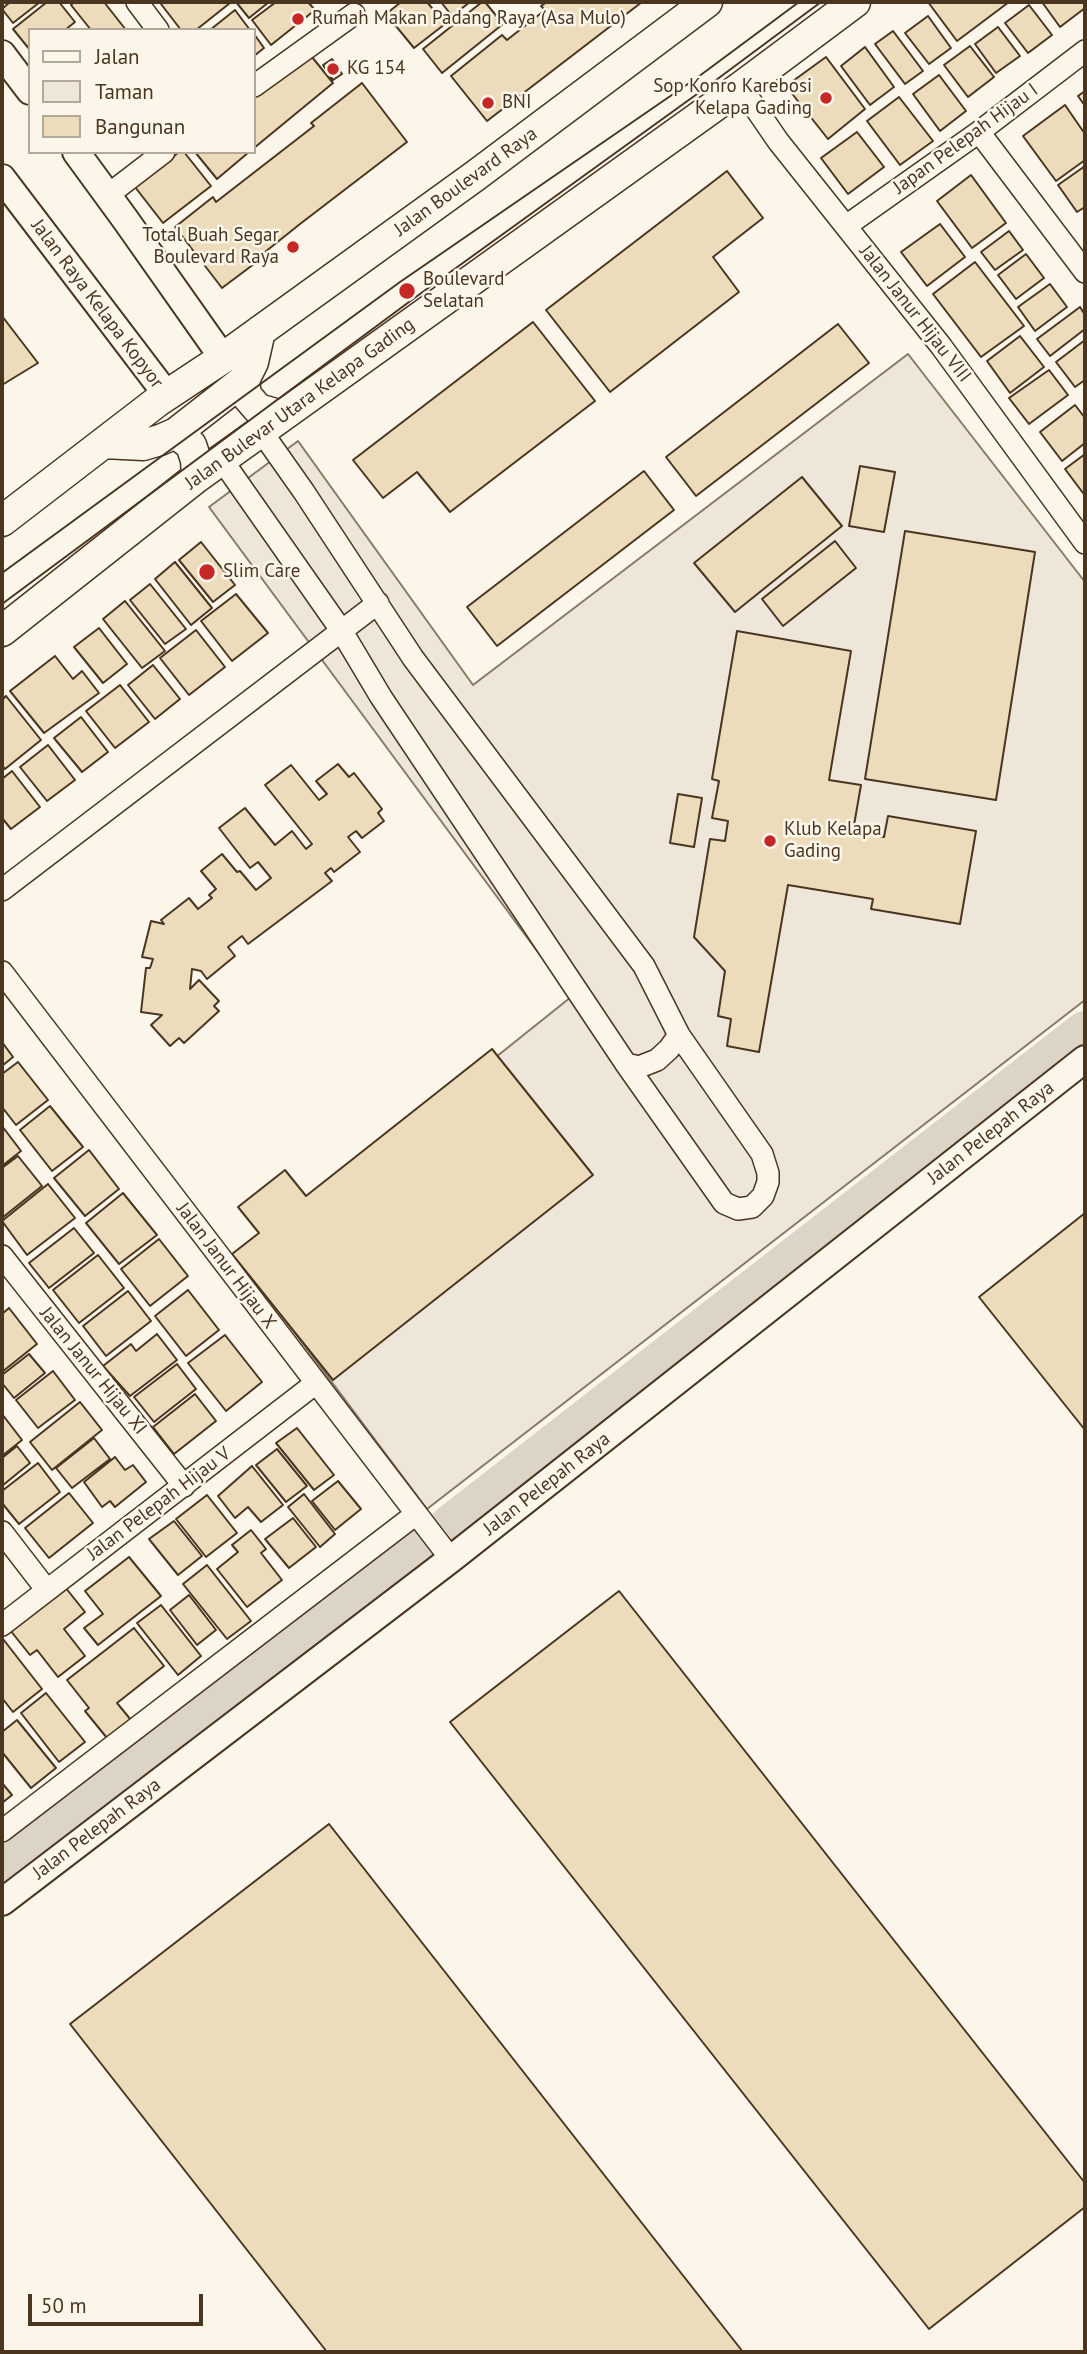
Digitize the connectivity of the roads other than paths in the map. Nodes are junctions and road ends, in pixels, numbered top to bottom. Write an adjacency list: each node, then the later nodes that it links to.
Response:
1 (137, 2): 5 (street)
2 (855, 2): 9 (main road)
3 (688, 8): 18 (main road, Jalan Boulevard Raya)
4 (354, 14): 8 (street)
5 (156, 28)
6 (1085, 51): 11 (street, Japan Pelepah Hijau I)
7 (2, 54): 10 (street)
8 (256, 85)
9 (741, 87): 16 (street, Jalan Janur Hijau VIII); 22 (main road, Jalan Bulevar Utara Kelapa Gading)
10 (28, 88)
11 (979, 132): 16 (street, Japan Pelepah Hijau I); 17 (street)
12 (77, 154): 15 (street)
13 (161, 154): 15 (street)
14 (2, 178): 21 (street, Jalan Raya Kelapa Kopyor)
15 (108, 195): 19 (street)
16 (846, 226): 28 (street, Jalan Janur Hijau VIII)
17 (1085, 272)
18 (260, 331): 19 (main road, Jalan Boulevard Raya); 20 (main road)
19 (223, 358): 21 (main road)
20 (244, 380): 22 (main road); 23 (main road)
21 (167, 395): 24 (main road)
22 (271, 424): 25 (main road, Jalan Bulevar Utara Kelapa Gading); 29 (street)
23 (176, 433): 24 (main road); 26 (main road)
24 (103, 443): 27 (main road)
25 (222, 460): 26 (main road, Jalan Bulevar Utara Kelapa Gading); 30 (street)
26 (197, 477): 31 (main road, Jalan Bulevar Utara Kelapa Gading)
27 (2, 521)
28 (1085, 543)
29 (378, 603): 30 (street); 34 (street)
30 (341, 630): 32 (street); 36 (street)
31 (2, 631)
32 (2, 890)
33 (2, 972): 38 (street, Jalan Janur Hijau X)
34 (679, 1035): 36 (street); 36 (street)
35 (1085, 1059): 42 (street, Jalan Pelepah Raya)
36 (626, 1064)
37 (2, 1256): 39 (street, Jalan Janur Hijau XI)
38 (316, 1383): 39 (street, Jalan Pelepah Hijau V); 40 (street, Jalan Janur Hijau X)
39 (184, 1486): 43 (street, Jalan Pelepah Hijau V)
40 (423, 1523): 42 (street, Jalan Janur Hijau X); 45 (street)
41 (2, 1532): 43 (street)
42 (452, 1559): 46 (street, Jalan Pelepah Raya)
43 (46, 1590): 44 (street, Jalan Pelepah Hijau V)
44 (2, 1625)
45 (2, 1831)
46 (2, 1902)

